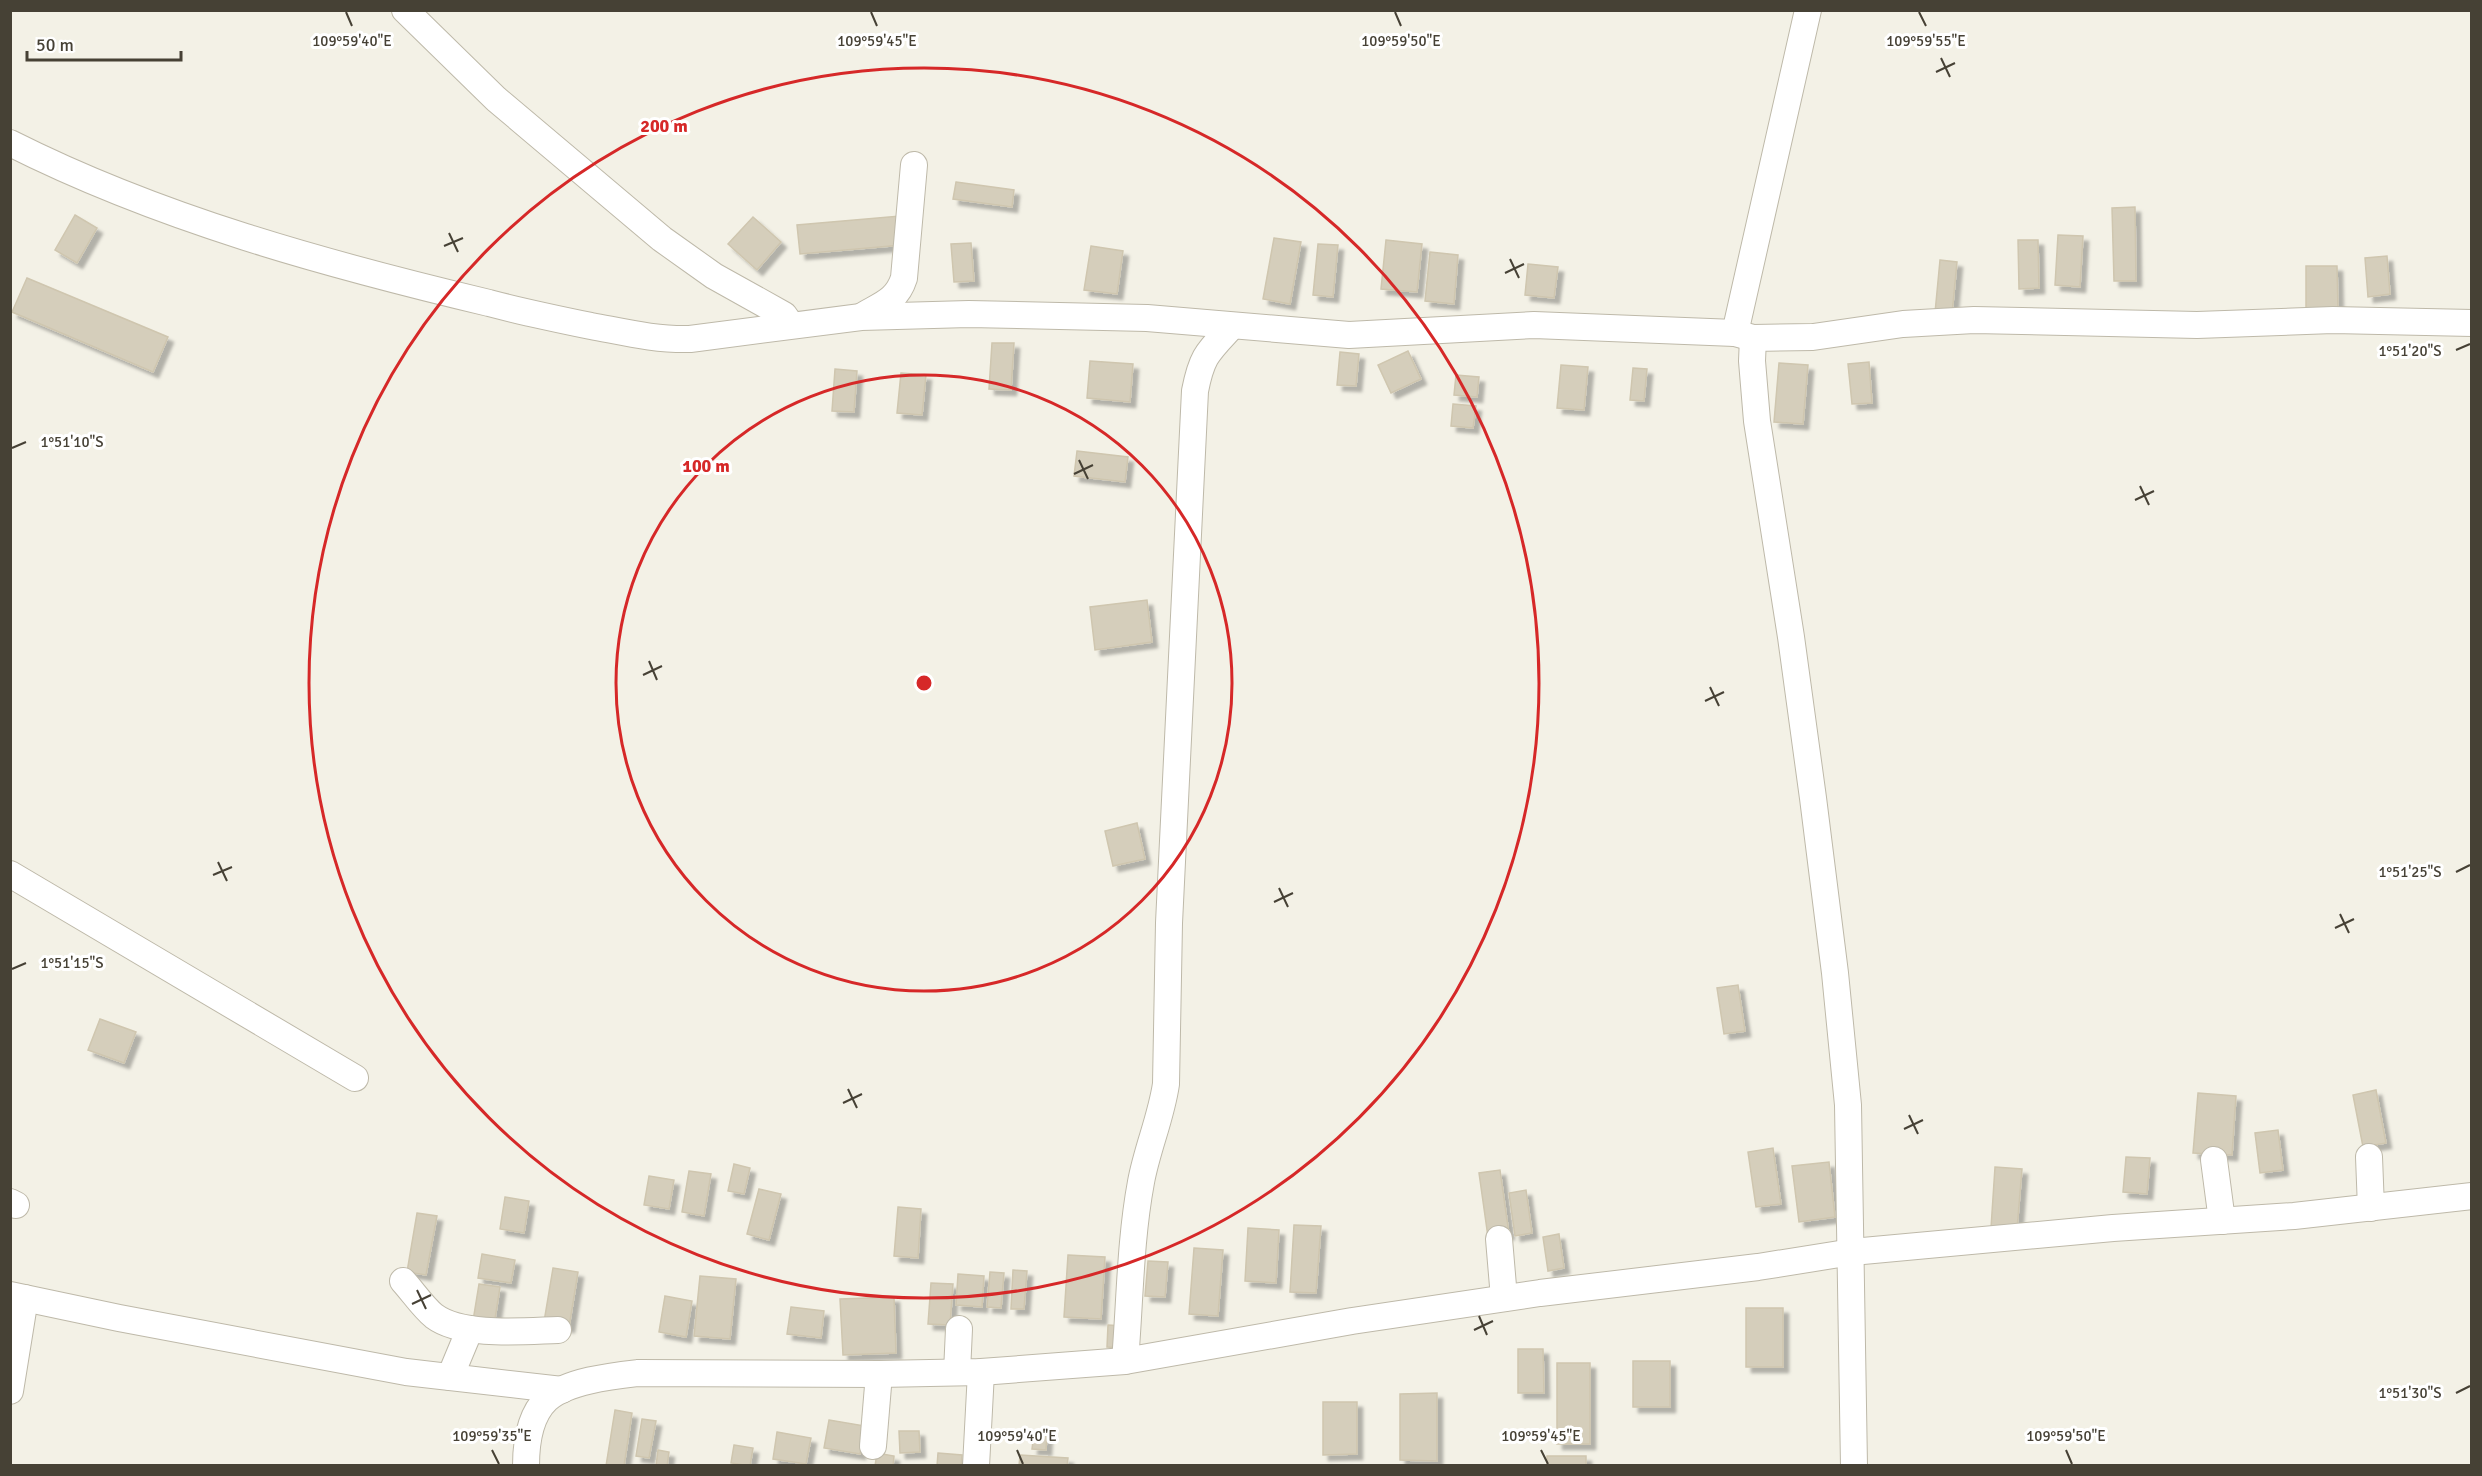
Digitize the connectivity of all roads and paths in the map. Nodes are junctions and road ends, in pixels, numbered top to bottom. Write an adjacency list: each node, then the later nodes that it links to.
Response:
1 (405, 10): 7 (street)
2 (1808, 10): 9 (street)
3 (10, 143): 7 (street)
4 (914, 165): 5 (street)
5 (861, 317): 7 (street); 8 (street)
6 (2472, 323): 9 (street)
7 (790, 325)
8 (1233, 326): 9 (street); 25 (street)
9 (1744, 336): 18 (street)
10 (10, 874): 11 (street)
11 (355, 1078)
12 (2369, 1157): 15 (street)
13 (2214, 1160): 16 (street)
14 (2472, 1196): 15 (street)
15 (2371, 1208): 16 (street)
16 (2222, 1221): 18 (street)
17 (1500, 1239): 21 (street)
18 (1852, 1252): 21 (street); 34 (street)
19 (403, 1281): 22 (street)
20 (18, 1296): 28 (street); 30 (street)
21 (1504, 1298): 25 (street)
22 (470, 1329): 24 (street); 28 (street)
23 (958, 1329): 26 (street)
24 (558, 1330)
25 (1125, 1361): 26 (street)
26 (969, 1372): 27 (street); 33 (street)
27 (879, 1374): 29 (street); 31 (street)
28 (450, 1377): 29 (street)
29 (562, 1390): 32 (street)
30 (10, 1391)
31 (873, 1446)
32 (526, 1466)
33 (976, 1466)
34 (1854, 1466)

